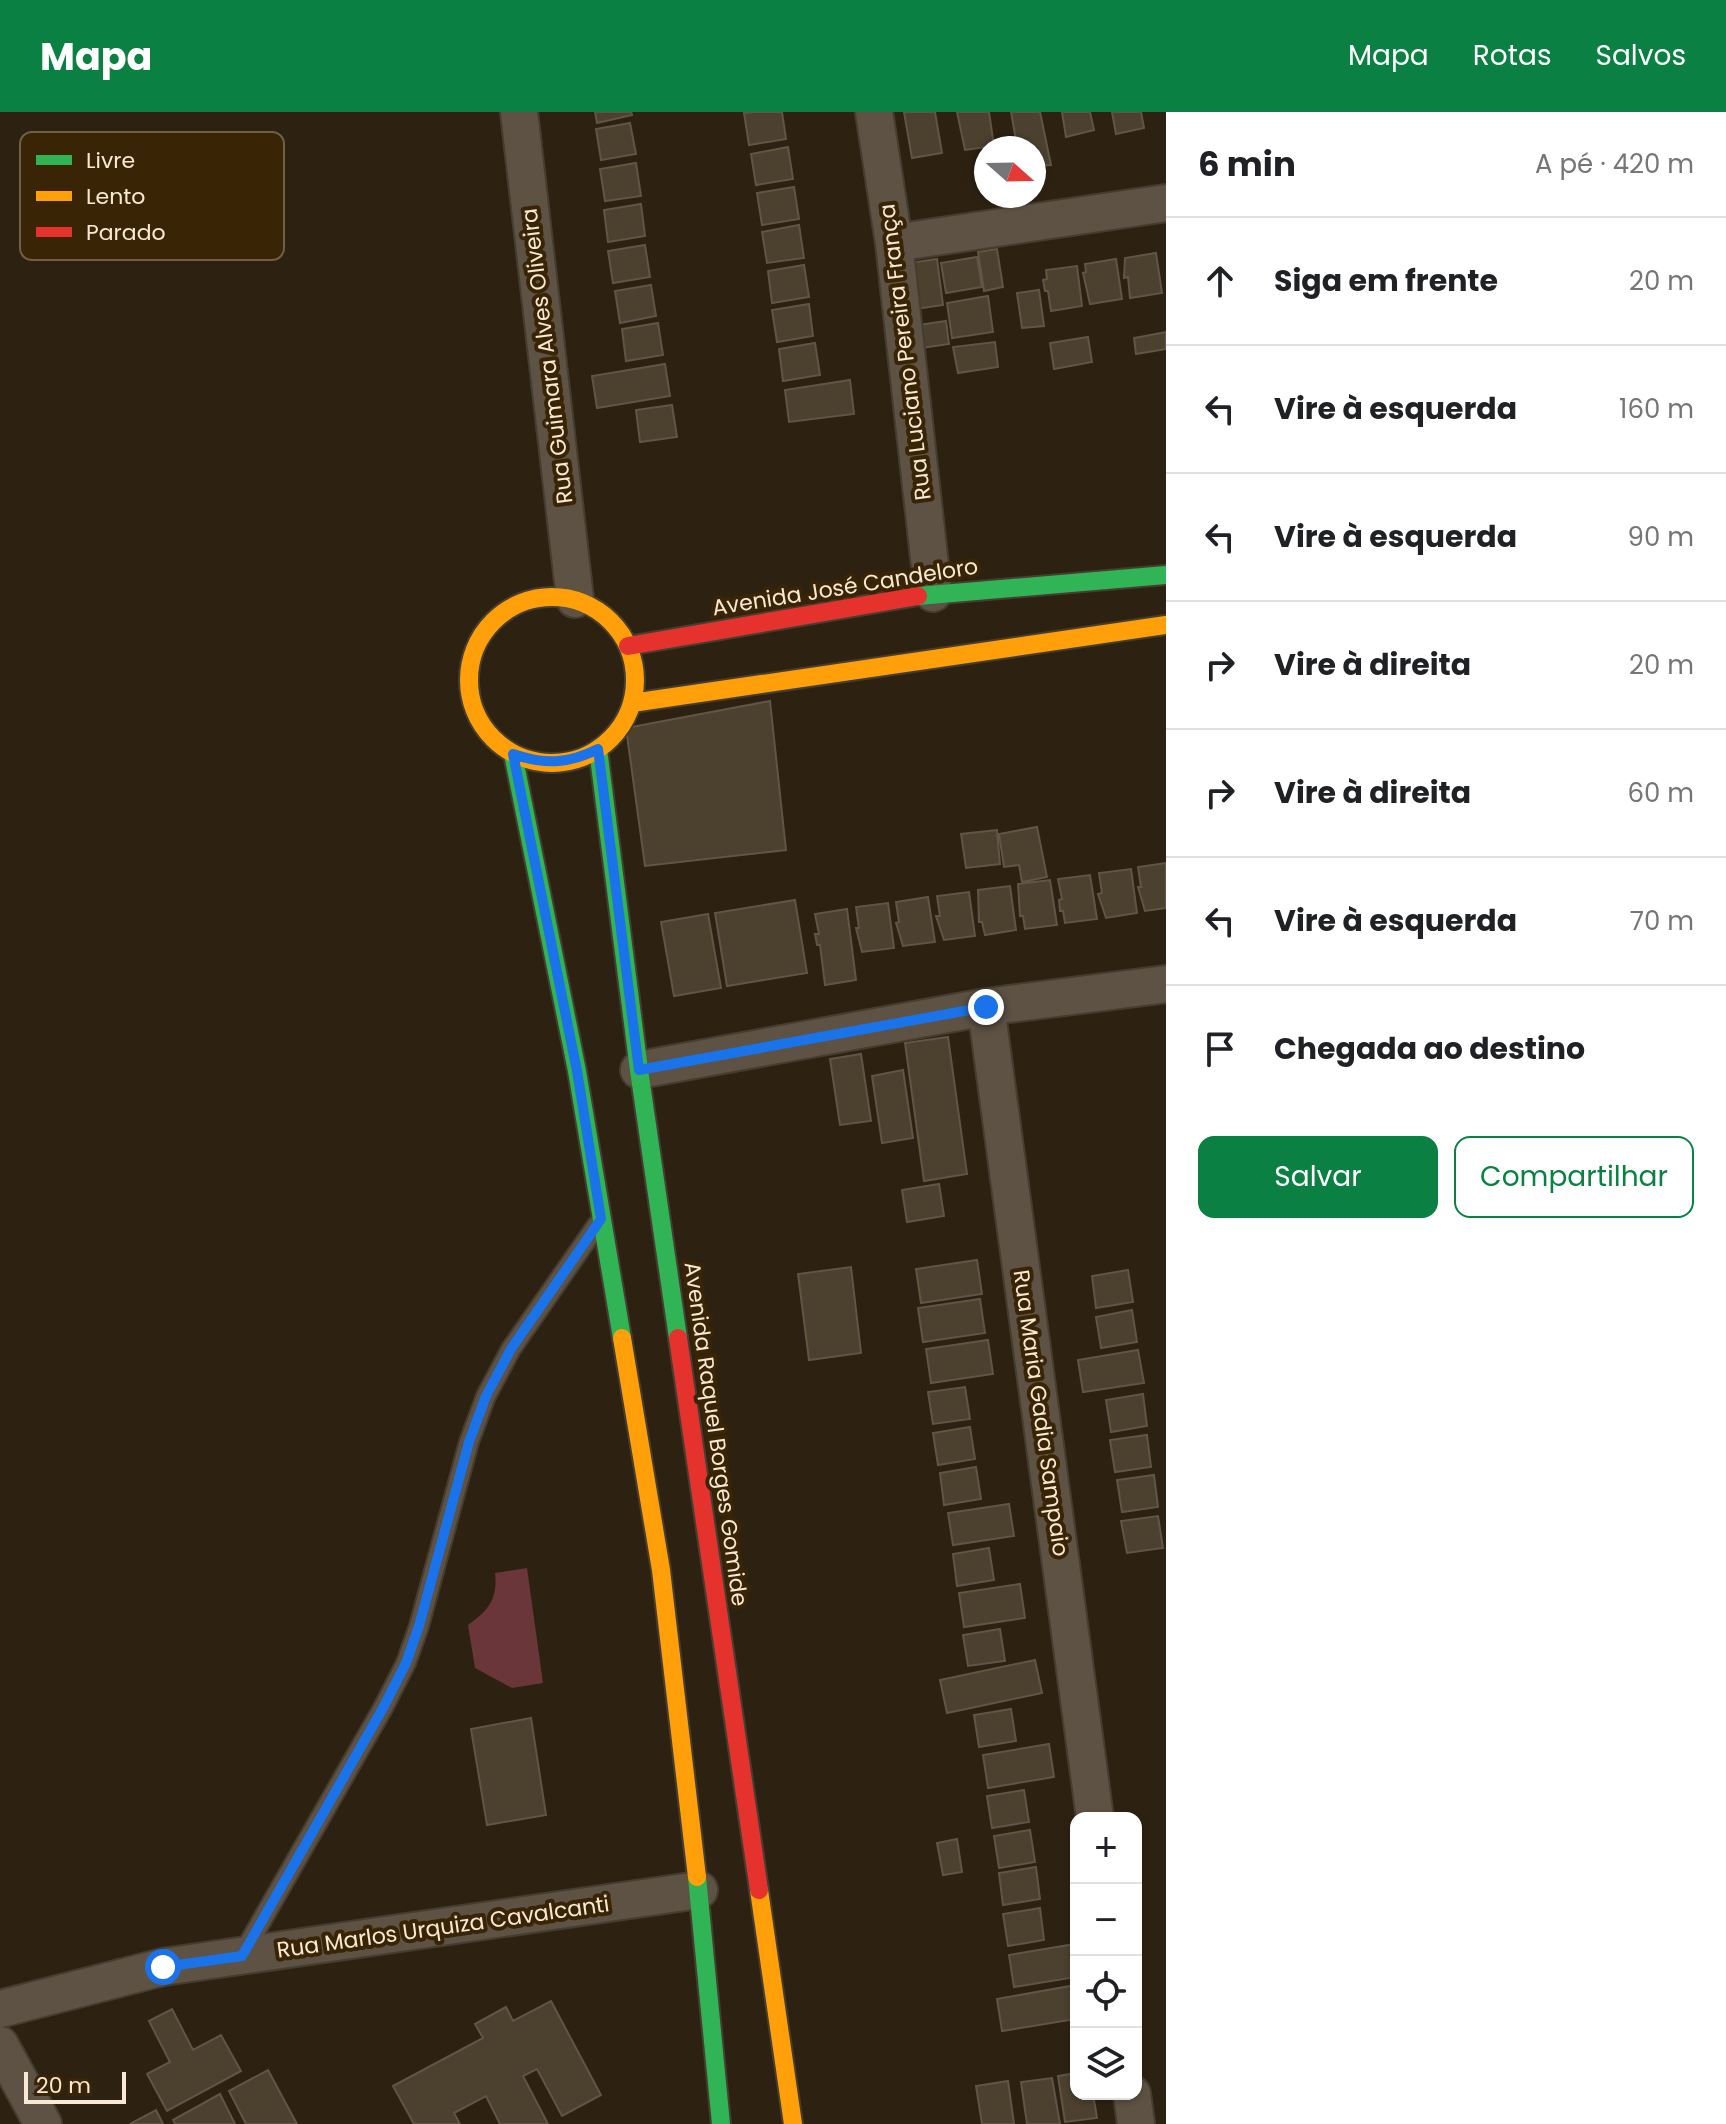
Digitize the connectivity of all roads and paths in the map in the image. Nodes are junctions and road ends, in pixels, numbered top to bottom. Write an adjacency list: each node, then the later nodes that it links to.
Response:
1 (519, 112): 7 (street, Rua Guimara Alves Oliveira)
2 (874, 112): 4 (street, Rua Luciano Pereira França)
3 (1166, 203): 4 (street)
4 (894, 243): 6 (street, Rua Luciano Pereira França)
5 (1166, 575): 6 (street, Avenida José Candeloro)
6 (933, 593): 9 (street, Avenida José Candeloro)
7 (575, 599): 9 (street); 12 (street)
8 (1166, 625): 10 (street)
9 (628, 646): 10 (street)
10 (632, 703): 11 (street)
11 (598, 749): 12 (street); 15 (street, Avenida Raquel Borges Gomide)
12 (513, 754): 16 (street)
13 (1166, 984): 14 (street)
14 (986, 1007): 15 (street); 17 (street, Rua Maria Gadia Sampaio)
15 (639, 1070): 25 (street, Avenida Raquel Borges Gomide)
16 (601, 1219): 18 (street); 19 (lane)
17 (1094, 1812)
18 (699, 1890): 19 (street, Rua Marlos Urquiza Cavalcanti); 24 (street)
19 (242, 1956): 20 (street, Rua Marlos Urquiza Cavalcanti)
20 (0, 2009)
21 (0, 2045): 23 (street)
22 (1133, 2100): 26 (street)
23 (43, 2124)
24 (721, 2124)
25 (793, 2124)
26 (1136, 2124)

